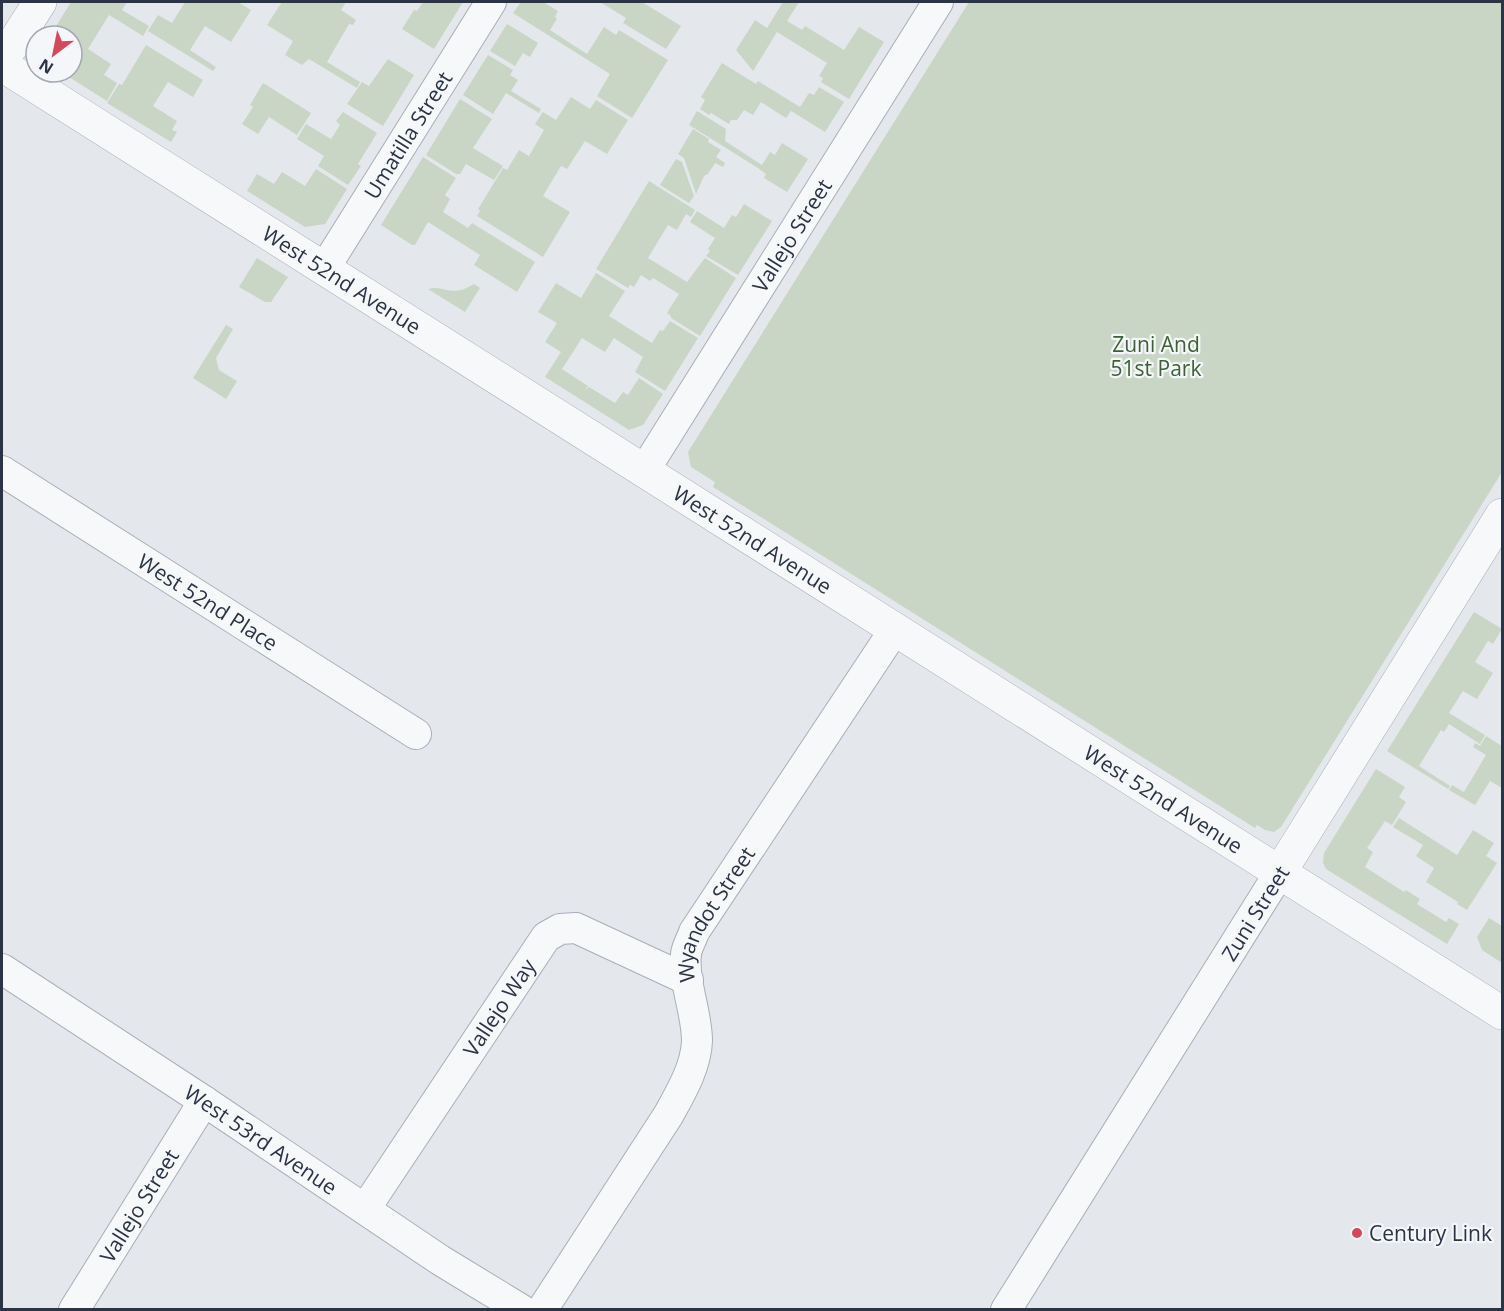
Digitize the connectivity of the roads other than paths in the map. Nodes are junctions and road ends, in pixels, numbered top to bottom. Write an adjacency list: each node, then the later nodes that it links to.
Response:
1 (40, 2): 4 (street)
2 (491, 2): 6 (street, Umatilla Street)
3 (938, 2): 8 (street, Vallejo Street)
4 (2, 55)
5 (2, 65): 6 (street, West 52nd Avenue)
6 (324, 269): 8 (street, West 52nd Avenue)
7 (2, 471): 11 (street, West 52nd Place)
8 (644, 471): 10 (street, West 52nd Avenue)
9 (1503, 515): 12 (street, Zuni Street)
10 (895, 629): 12 (street, West 52nd Avenue); 14 (street, Wyandot Street)
11 (416, 734)
12 (1280, 872): 15 (street, West 52nd Avenue); 21 (street, Zuni Street)
13 (2, 969): 16 (street, West 53rd Avenue)
14 (688, 980): 17 (street, Vallejo Way); 20 (street, Wyandot Street)
15 (1503, 1013)
16 (204, 1101): 17 (street, West 53rd Avenue); 18 (street, Vallejo Street)
17 (365, 1209): 19 (street, West 53rd Avenue)
18 (74, 1310)
19 (522, 1310)
20 (542, 1310)
21 (1006, 1310)

